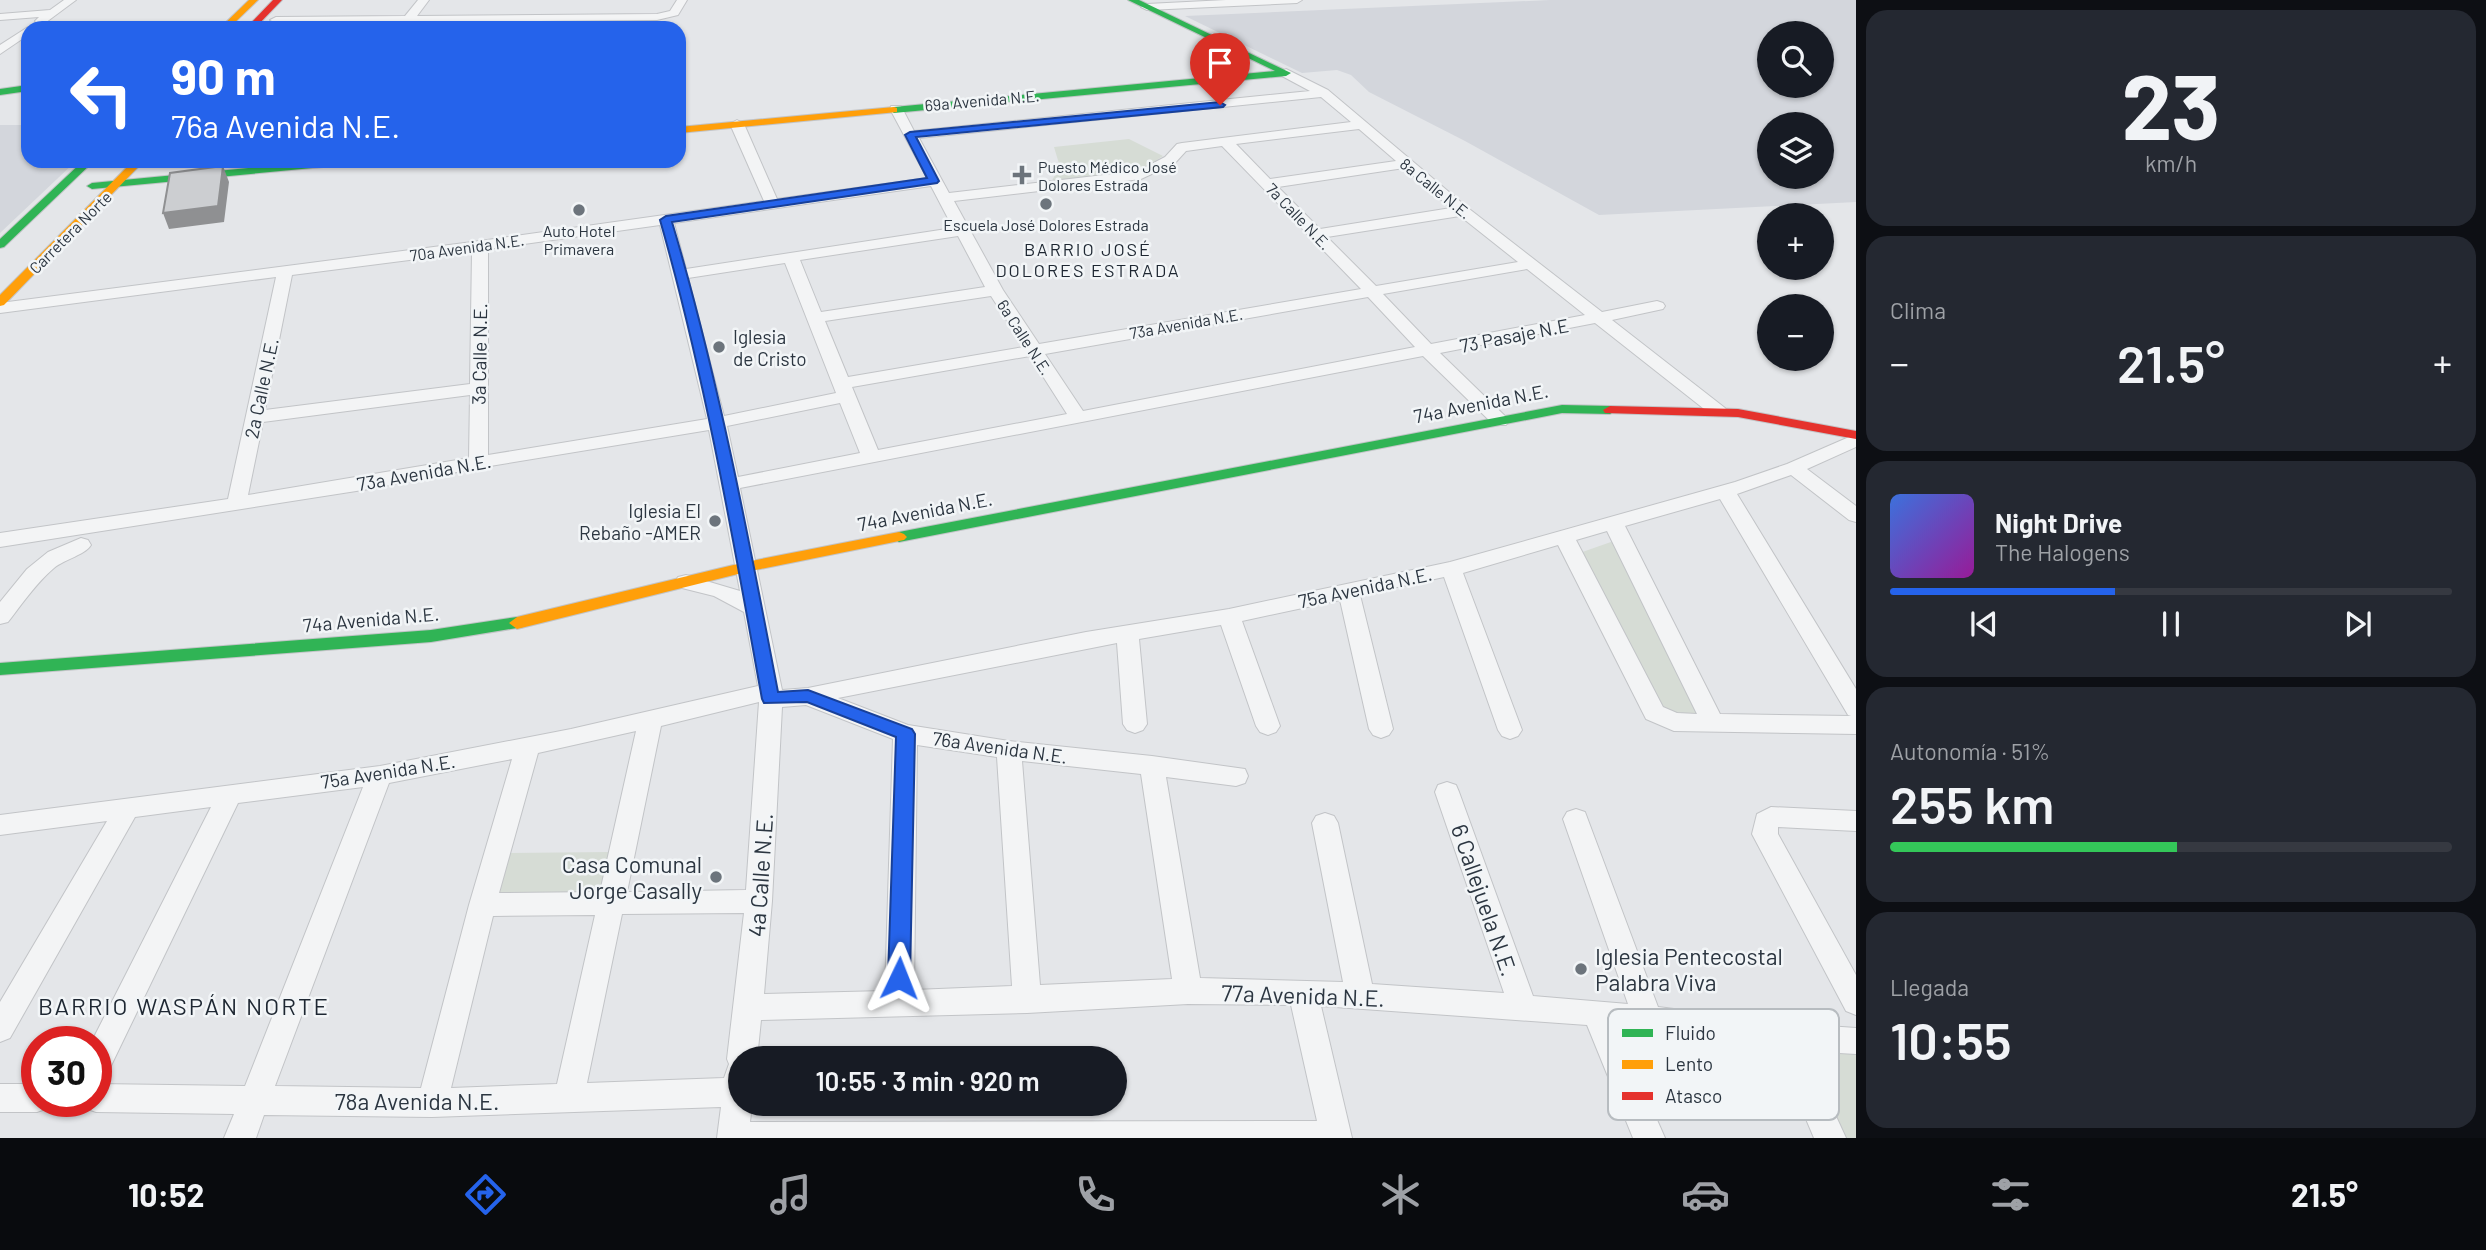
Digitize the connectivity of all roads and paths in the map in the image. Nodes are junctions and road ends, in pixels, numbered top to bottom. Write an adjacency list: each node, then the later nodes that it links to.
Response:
1 (71, 0): 10 (street)
2 (254, 0): 14 (main road)
3 (278, 0): 15 (main road)
4 (295, 0): 16 (main road)
5 (424, 0): 12 (street)
6 (682, 0): 12 (street)
7 (1297, 0): 8 (street)
8 (1262, 1): 9 (street)
9 (1139, 3): 20 (main road, 8a Calle N.E.)
10 (52, 13): 11 (street); 13 (street)
11 (0, 17)
12 (407, 20): 17 (street)
13 (40, 21)
14 (232, 21)
15 (257, 21)
16 (275, 21)
17 (373, 21)
18 (21, 35): 19 (street)
19 (0, 50)
20 (1286, 73): 25 (street, 8a Calle N.E.); 26 (main road, 69a Avenida N.E.)
21 (21, 81): 22 (main road)
22 (0, 85)
23 (21, 89): 24 (main road)
24 (0, 92)
25 (1324, 93): 28 (street, 8a Calle N.E.); 30 (street)
26 (896, 108): 27 (main road, 69a Avenida N.E.); 30 (street, 6a Calle N.E.)
27 (737, 124): 29 (main road, 69a Avenida N.E.); 42 (street)
28 (1362, 125): 31 (street); 32 (street, 8a Calle N.E.)
29 (686, 129)
30 (910, 135): 37 (street, 6a Calle N.E.)
31 (1225, 141): 39 (street, 7a Calle N.E.); 41 (street)
32 (1406, 164): 39 (street); 44 (street, 8a Calle N.E.)
33 (81, 168): 48 (main road)
34 (110, 168): 40 (main road, Carretera Norte)
35 (133, 168): 38 (main road, Carretera Norte)
36 (283, 168): 38 (main road)
37 (934, 181): 41 (street, 6a Calle N.E.); 42 (street, 70a Avenida N.E.)
38 (118, 184): 40 (main road); 56 (main road, Carretera Norte)
39 (1266, 184): 47 (street, 7a Calle N.E.)
40 (92, 186): 43 (main road, Carretera Norte)
41 (945, 198): 46 (street, 6a Calle N.E.)
42 (772, 203): 45 (street, 70a Avenida N.E.)
43 (74, 204)
44 (1463, 211): 47 (street); 51 (street, 8a Calle N.E.)
45 (666, 220): 49 (street, 70a Avenida N.E.); 53 (street, 4a Calle N.E.)
46 (962, 231): 50 (street); 54 (street, 6a Calle N.E.)
47 (1316, 234): 55 (street, 7a Calle N.E.)
48 (1, 242)
49 (480, 246): 52 (street, 70a Avenida N.E.); 63 (street, 3a Calle N.E.)
50 (791, 258): 53 (street); 59 (street)
51 (1531, 264): 55 (street, 73a Avenida N.E.); 60 (street, 8a Calle N.E.)
52 (285, 272): 58 (street, 70a Avenida N.E.); 67 (street, 2a Calle N.E.)
53 (681, 274): 69 (street, 4a Calle N.E.)
54 (995, 290): 59 (street); 61 (street, 6a Calle N.E.)
55 (1372, 292): 61 (street, 73a Avenida N.E.); 62 (street)
56 (0, 302)
57 (1657, 306): 60 (street, 73 Pasaje N.E)
58 (0, 308)
59 (815, 318): 64 (street)
60 (1601, 318): 62 (street, 73 Pasaje N.E); 65 (street, 8a Calle N.E.)
61 (1034, 350): 64 (street, 73a Avenida N.E.); 66 (street, 6a Calle N.E.)
62 (1427, 352): 66 (street, 73 Pasaje N.E); 68 (street)
63 (478, 388): 67 (street); 73 (street, 3a Calle N.E.)
64 (844, 390): 69 (street, 73a Avenida N.E.); 72 (street)
65 (1719, 412): 68 (main road, 74a Avenida N.E.); 70 (main road, 74a Avenida N.E.)
66 (1077, 416): 72 (street, 73 Pasaje N.E)
67 (256, 417): 77 (street, 2a Calle N.E.)
68 (1500, 421): 83 (main road, 74a Avenida N.E.)
69 (718, 423): 73 (street, 73a Avenida N.E.); 75 (street, 4a Calle N.E.)
70 (1856, 435)
71 (1856, 440): 74 (street, 75a Avenida N.E.)
72 (871, 456): 75 (street, 73 Pasaje N.E)
73 (478, 462): 77 (street, 73a Avenida N.E.)
74 (1794, 468): 76 (street, 75a Avenida N.E.); 78 (street)
75 (731, 484): 83 (street, 4a Calle N.E.)
76 (1725, 491): 79 (street, 75a Avenida N.E.); 94 (street)
77 (237, 503): 81 (street, 73a Avenida N.E.)
78 (1856, 516)
79 (1613, 523): 80 (street, 75a Avenida N.E.); 96 (street)
80 (1564, 537): 84 (street, 75a Avenida N.E.); 96 (street)
81 (0, 540)
82 (81, 545): 89 (street)
83 (746, 567): 85 (main road, 74a Avenida N.E.); 87 (street, 4a Calle N.E.)
84 (1451, 569): 86 (street, 75a Avenida N.E.); 101 (street)
85 (686, 582): 87 (street); 91 (main road, 74a Avenida N.E.)
86 (1348, 590): 88 (street, 75a Avenida N.E.); 100 (street)
87 (754, 608): 92 (street, 4a Calle N.E.)
88 (1229, 615): 90 (street, 75a Avenida N.E.); 99 (street)
89 (0, 617)
90 (1127, 633): 93 (street, 75a Avenida N.E.); 97 (street)
91 (0, 669)
92 (769, 687): 93 (street, 76a Avenida N.E.); 95 (street, 75a Avenida N.E.); 115 (street, 4a Calle N.E.)
93 (814, 694): 102 (street, 76a Avenida N.E.)
94 (1856, 709)
95 (651, 718): 103 (street, 75a Avenida N.E.); 116 (street)
96 (1713, 723): 98 (street)
97 (1135, 724)
98 (1856, 725)
99 (1268, 726)
100 (1381, 729)
101 (1510, 730)
102 (905, 734): 104 (street, 76a Avenida N.E.); 123 (street)
103 (527, 746): 106 (street, 75a Avenida N.E.); 117 (street)
104 (1009, 750): 105 (street, 76a Avenida N.E.); 121 (street)
105 (1152, 765): 107 (street, 76a Avenida N.E.); 118 (street)
106 (380, 775): 109 (street, 75a Avenida N.E.); 138 (street)
107 (1236, 776)
108 (1447, 792): 125 (street, 6 Callejuela N.E.)
109 (230, 794): 110 (street, 75a Avenida N.E.); 130 (street)
110 (127, 809): 114 (street, 75a Avenida N.E.); 129 (street)
111 (1576, 819): 126 (street)
112 (1856, 821): 122 (street)
113 (1325, 823): 120 (street)
114 (0, 825)
115 (759, 901): 116 (street); 124 (street, 4a Calle N.E.)
116 (611, 903): 117 (street); 137 (street)
117 (482, 905): 139 (street)
118 (1188, 991): 119 (street, 77a Avenida N.E.); 121 (street, 77a Avenida N.E.)
119 (1303, 992): 120 (street, 77a Avenida N.E.); 143 (street)
120 (1360, 996): 125 (street, 77a Avenida N.E.)
121 (1027, 1000): 123 (street, 77a Avenida N.E.)
122 (1856, 1002)
123 (898, 1004): 124 (street, 77a Avenida N.E.)
124 (748, 1007): 132 (street, 4a Calle N.E.)
125 (1523, 1009): 127 (street, 77a Avenida N.E.)
126 (1644, 1009)
127 (1596, 1013): 128 (street, 77a Avenida N.E.); 131 (street)
128 (1608, 1015)
129 (0, 1029)
130 (112, 1031)
131 (1608, 1041)
132 (744, 1046)
133 (728, 1083): 137 (street, 78a Avenida N.E.)
134 (0, 1098): 135 (street)
135 (21, 1098)
136 (112, 1098): 138 (street, 78a Avenida N.E.)
137 (569, 1099): 139 (street, 78a Avenida N.E.)
138 (254, 1100): 139 (street, 78a Avenida N.E.); 144 (street)
139 (432, 1102)
140 (735, 1116): 145 (street)
141 (1641, 1120): 146 (street)
142 (1821, 1120): 147 (street)
143 (1335, 1137): 145 (street)
144 (240, 1138)
145 (733, 1138)
146 (1649, 1138)
147 (1829, 1138)

